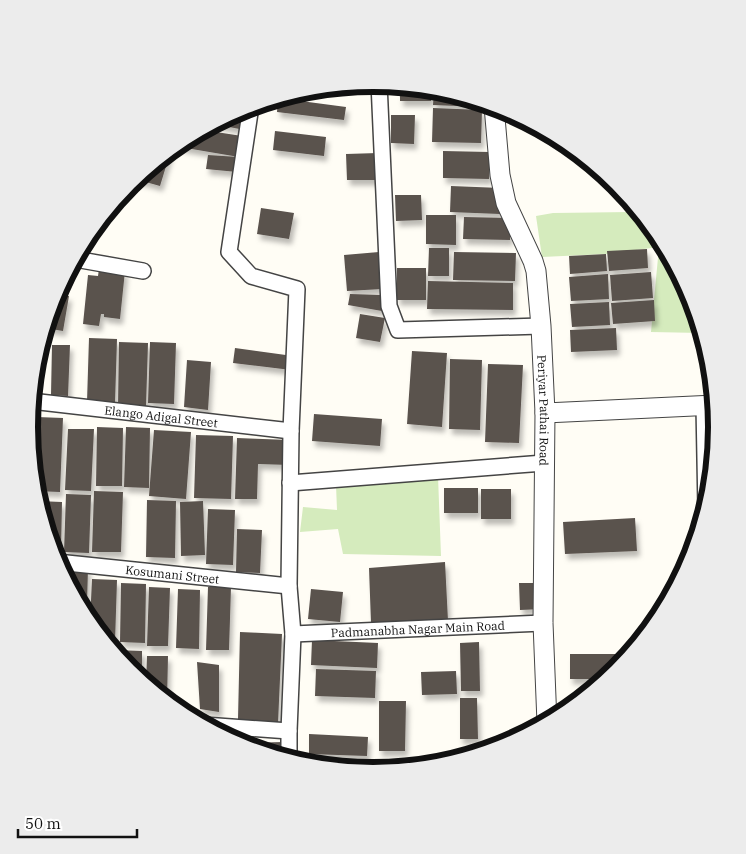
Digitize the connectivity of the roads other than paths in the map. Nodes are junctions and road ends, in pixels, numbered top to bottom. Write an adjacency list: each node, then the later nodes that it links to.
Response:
1 (379, 92): 6 (street)
2 (495, 114): 6 (street, Periyar Pathai Road)
3 (251, 115): 10 (street)
4 (81, 260): 5 (street)
5 (143, 272)
6 (541, 326): 9 (street, Periyar Pathai Road)
7 (38, 402): 10 (street, Elango Adigal Street)
8 (708, 406): 9 (street)
9 (545, 413): 11 (street, Periyar Pathai Road)
10 (291, 431): 12 (street)
11 (544, 464): 12 (street); 15 (street, Periyar Pathai Road)
12 (290, 483): 14 (street)
13 (67, 563): 14 (street, Kosumani Street)
14 (289, 586): 16 (street)
15 (543, 623): 16 (street, Padmanabha Nagar Main Road); 17 (street, Periyar Pathai Road)
16 (293, 634): 19 (street)
17 (547, 714)
18 (221, 726): 19 (street)
19 (289, 731): 20 (street)
20 (290, 752)

